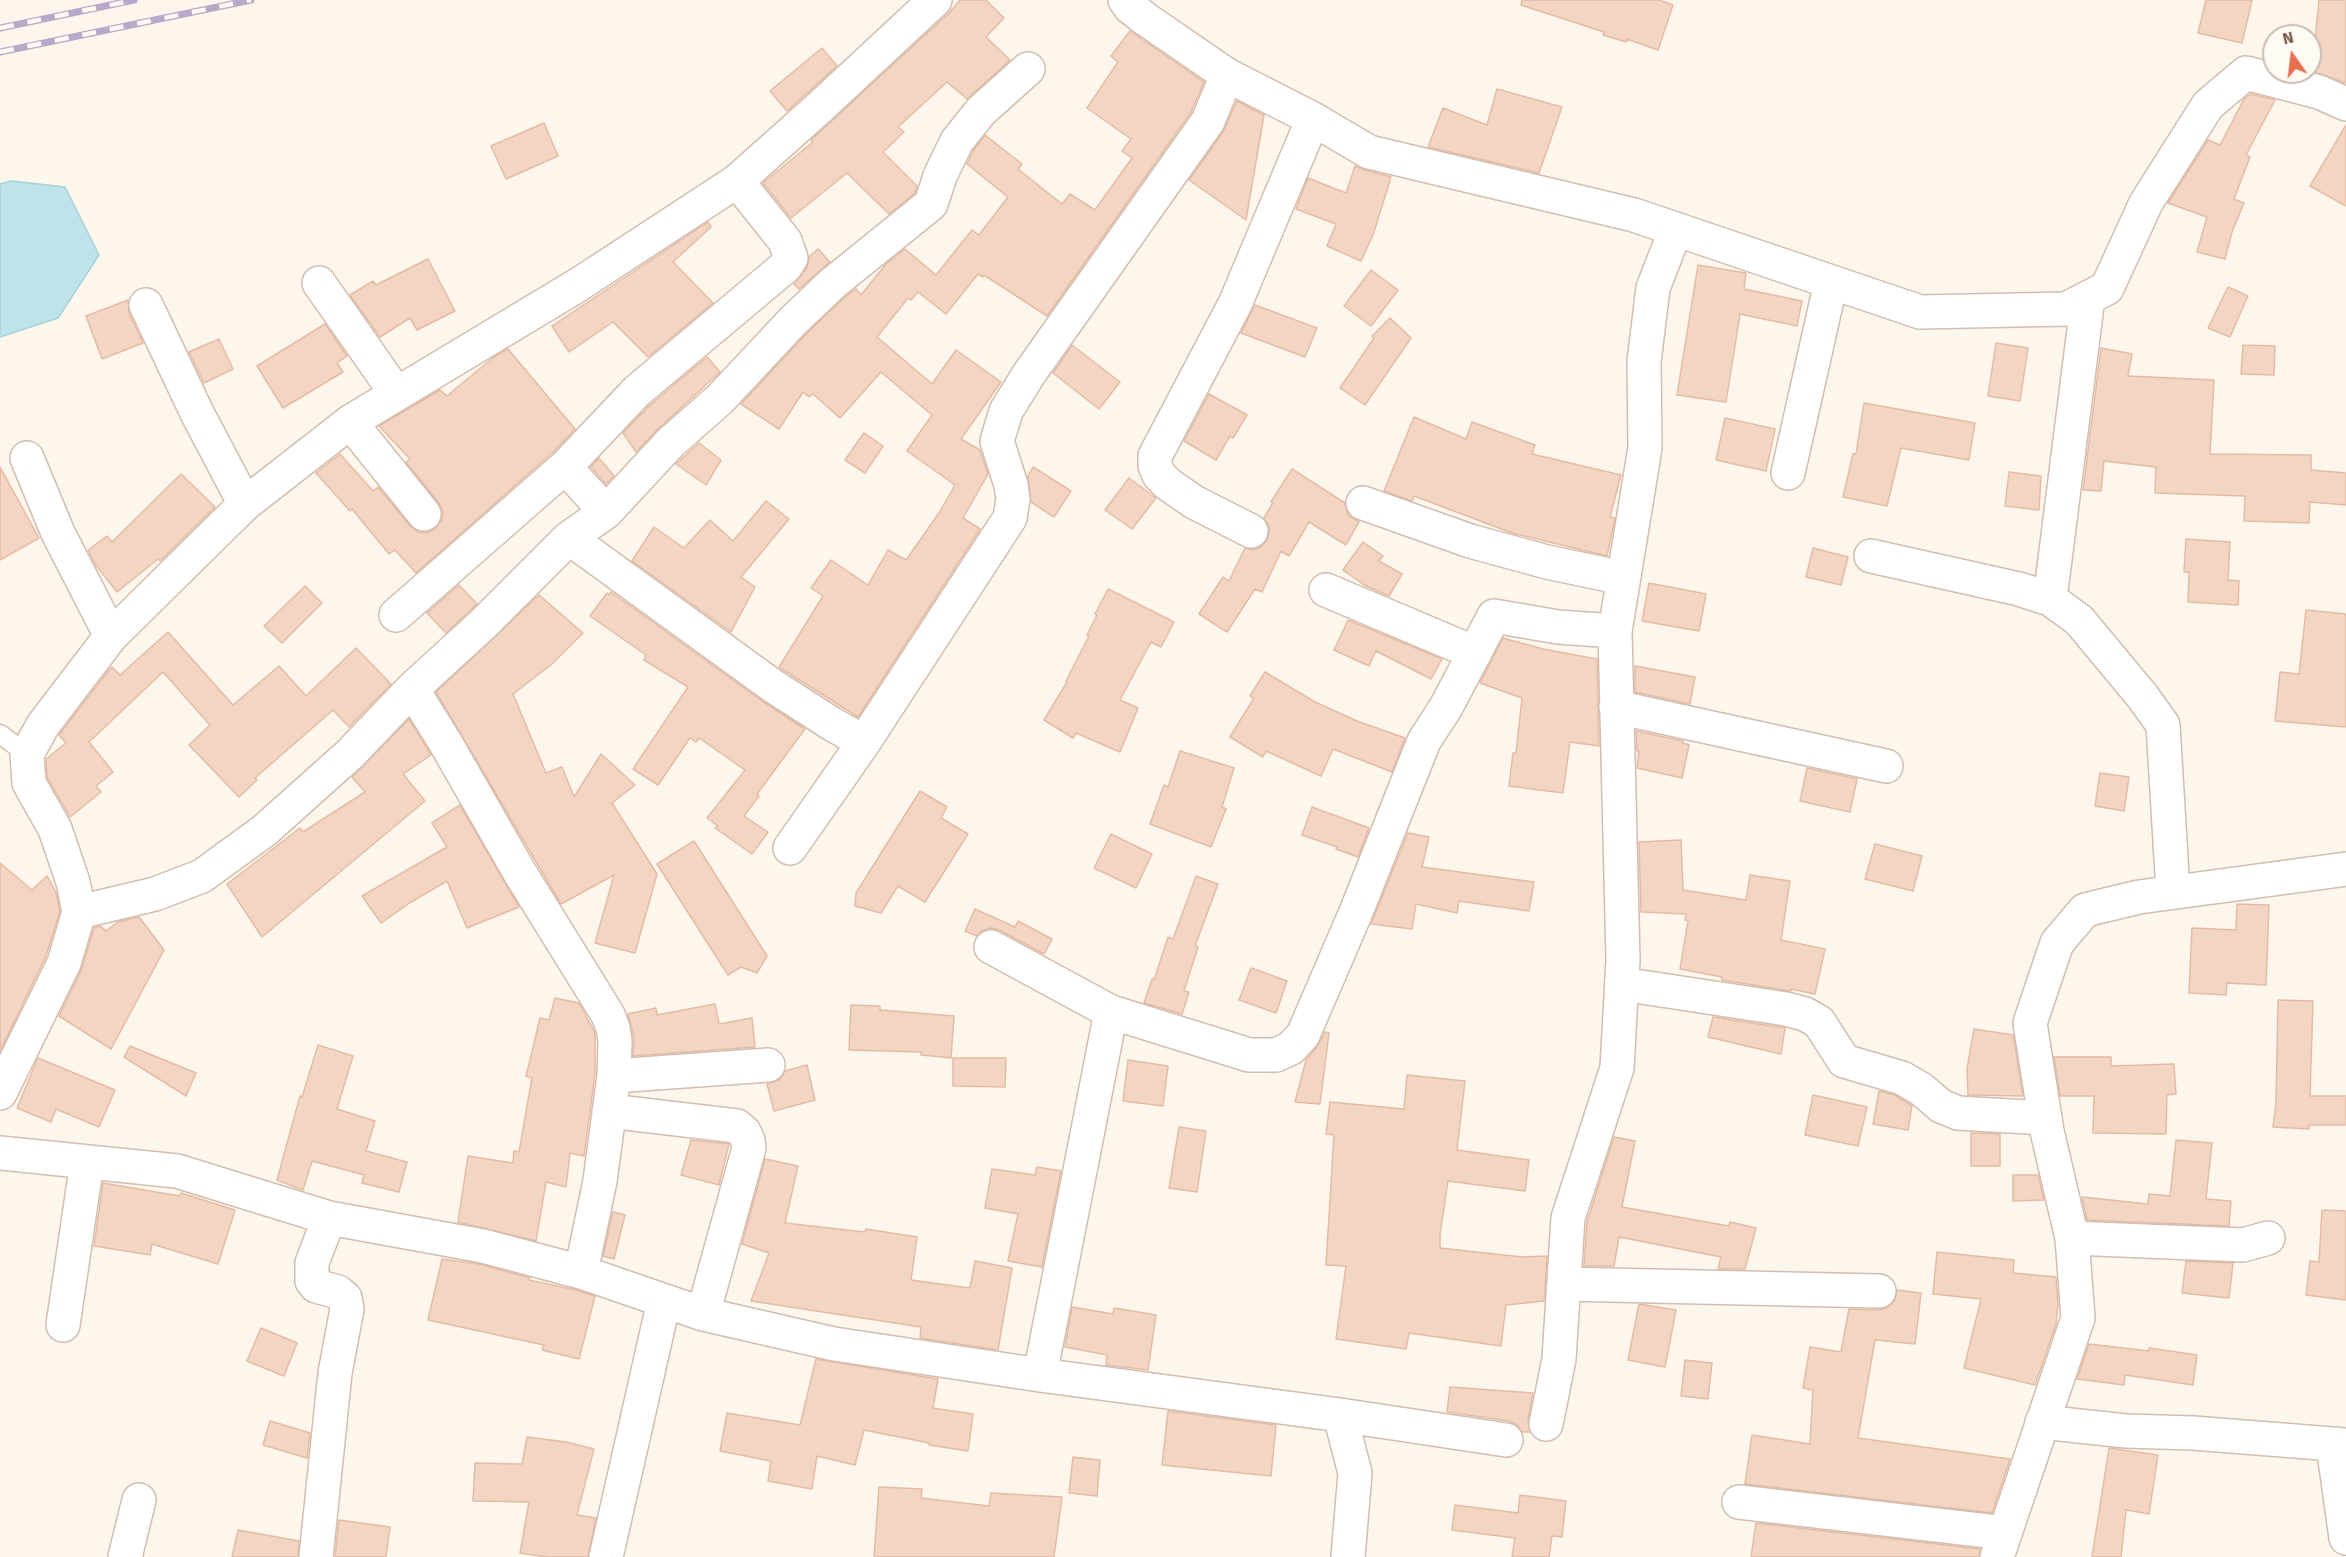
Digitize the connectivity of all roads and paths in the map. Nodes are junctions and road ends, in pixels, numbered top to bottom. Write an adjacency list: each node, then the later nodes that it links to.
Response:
1 (935, 0): 7 (street)
2 (1125, 0): 4 (street)
3 (1028, 69): 20 (street)
4 (1227, 75): 6 (street); 35 (street)
5 (2346, 104): 11 (street)
6 (1313, 119): 8 (street); 22 (street)
7 (737, 181): 13 (street); 16 (street)
8 (1676, 229): 9 (street); 25 (street)
9 (1831, 282): 11 (street); 17 (street)
10 (320, 283): 13 (street)
11 (2088, 298): 27 (street)
12 (146, 305): 19 (street)
13 (396, 393): 14 (street)
14 (350, 422): 19 (street); 21 (street)
15 (27, 458): 30 (street)
16 (565, 467): 20 (street); 28 (street)
17 (1788, 473)
18 (1364, 503): 25 (street)
19 (245, 504): 30 (street)
20 (606, 512): 23 (street)
21 (424, 514)
22 (1251, 531)
23 (569, 538): 32 (street); 35 (street)
24 (1871, 556): 27 (street)
25 (1623, 578): 29 (street)
26 (1326, 590): 31 (street)
27 (2050, 599): 40 (street)
28 (396, 615)
29 (1615, 631): 31 (street); 33 (street)
30 (111, 636): 36 (street)
31 (1475, 653): 44 (street)
32 (412, 689): 41 (street); 46 (street)
33 (1616, 708): 37 (street); 43 (street)
34 (0, 734): 36 (lane)
35 (864, 742): 38 (street)
36 (27, 754): 41 (street)
37 (1886, 766)
38 (790, 848)
39 (2346, 869): 40 (street)
40 (2173, 892): 49 (street)
41 (79, 912): 47 (street)
42 (992, 947): 44 (street)
43 (1622, 984): 49 (street); 56 (street)
44 (1111, 1012): 61 (street)
45 (768, 1065): 46 (street)
46 (614, 1076): 48 (street)
47 (0, 1093)
48 (609, 1111): 55 (street); 59 (street)
49 (2045, 1118): 53 (street)
50 (0, 1153): 51 (street)
51 (87, 1162): 52 (street); 60 (street)
52 (329, 1218): 55 (street); 72 (street)
53 (2072, 1238): 54 (street); 63 (street)
54 (2268, 1238)
55 (581, 1272): 58 (street)
56 (1564, 1284): 57 (street); 64 (street)
57 (1879, 1291)
58 (664, 1301): 59 (street); 73 (street)
59 (703, 1314): 61 (street)
60 (63, 1326)
61 (1040, 1375): 62 (street)
62 (1341, 1415): 65 (street); 74 (street)
63 (2042, 1422): 66 (street); 70 (street)
64 (1546, 1424)
65 (1506, 1440)
66 (2339, 1445): 69 (street)
67 (139, 1500): 71 (street)
68 (1739, 1503): 70 (street)
69 (2346, 1538)
70 (2001, 1545)
71 (126, 1557)
72 (316, 1557)
73 (606, 1557)
74 (1348, 1557)

